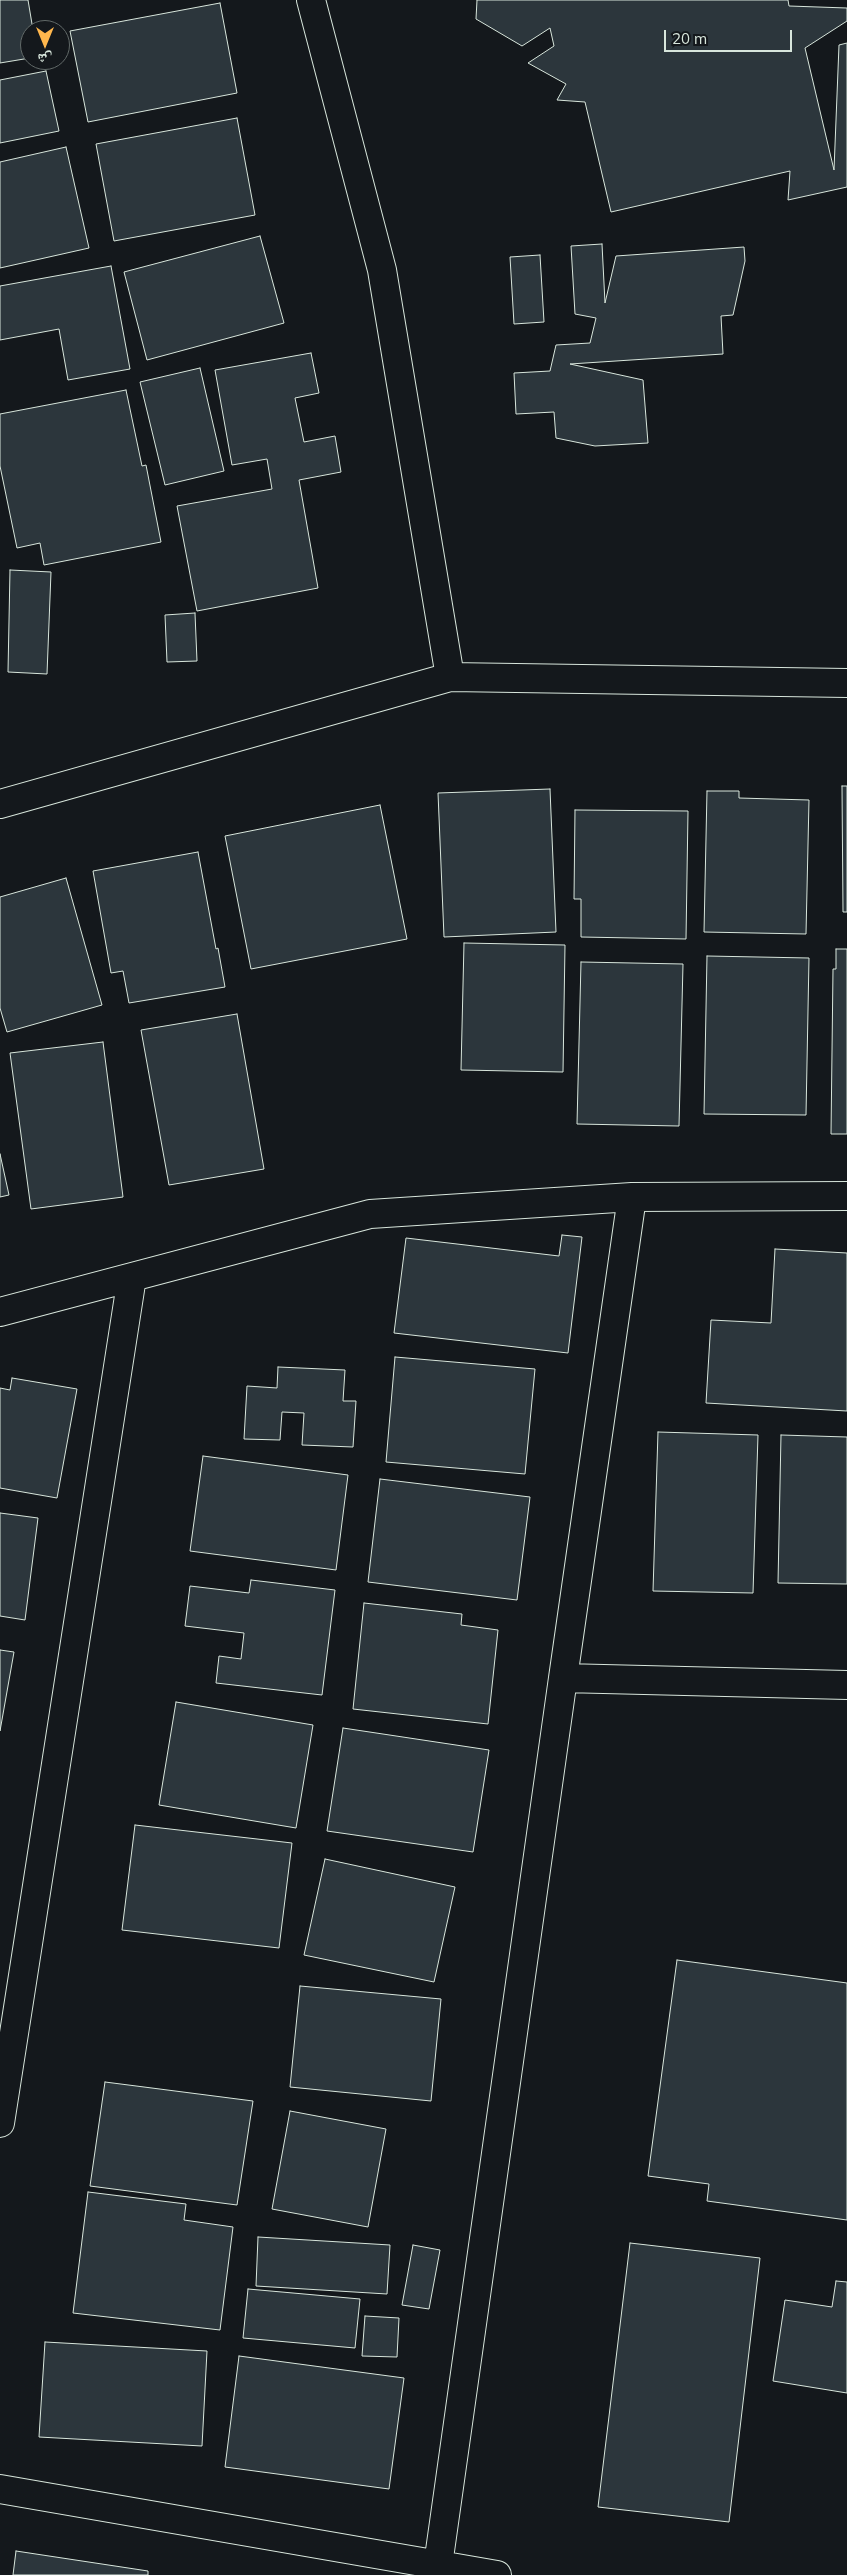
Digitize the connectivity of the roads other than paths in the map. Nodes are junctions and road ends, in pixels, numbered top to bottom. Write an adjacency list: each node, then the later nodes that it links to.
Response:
1 (311, 0): 2 (street)
2 (450, 676): 3 (street); 4 (street)
3 (847, 683)
4 (0, 804)
5 (847, 1196): 6 (street)
6 (632, 1197): 7 (street); 9 (street)
7 (132, 1277): 8 (street); 11 (street)
8 (0, 1312)
9 (563, 1678): 10 (street); 13 (street)
10 (847, 1686)
11 (0, 2123)
12 (0, 2489): 13 (street)
13 (438, 2565): 14 (street)
14 (497, 2575)

